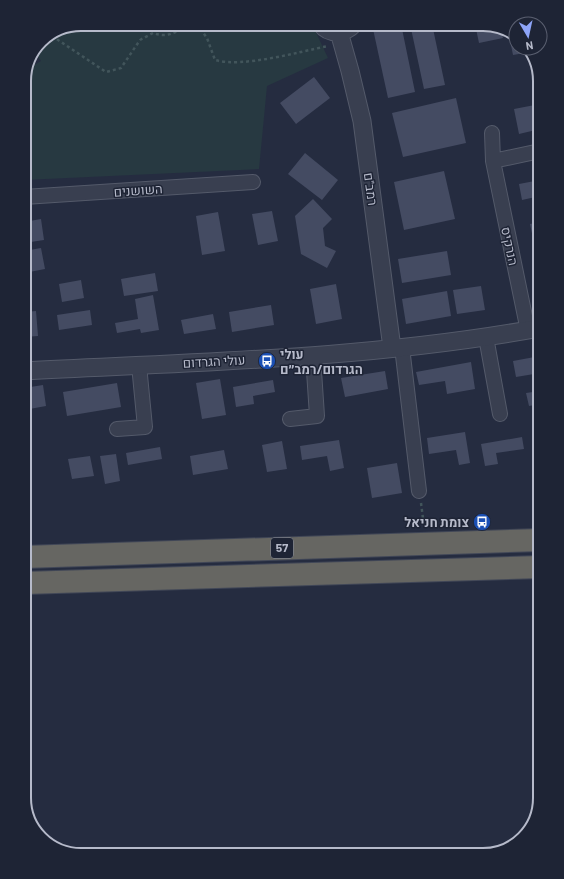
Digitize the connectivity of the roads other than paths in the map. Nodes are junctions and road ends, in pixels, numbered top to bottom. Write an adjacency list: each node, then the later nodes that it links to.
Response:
1 (329, 31): 3 (street)
2 (345, 31): 3 (street)
3 (341, 38): 12 (street, רמב"ם)
4 (492, 133): 6 (street, הנרקיס)
5 (533, 152): 6 (street)
6 (493, 161): 9 (street, הנרקיס)
7 (253, 182): 8 (street, השושנים)
8 (31, 197)
9 (533, 326)
10 (533, 330): 11 (street, עולי הגרדום)
11 (486, 337): 12 (street, עולי הגרדום); 16 (street)
12 (397, 347): 13 (street, עולי הגרדום); 19 (street)
13 (313, 356): 14 (street, עולי הגרדום); 17 (street)
14 (139, 365): 15 (street, עולי הגרדום); 18 (street)
15 (31, 371)
16 (500, 414)
17 (290, 419)
18 (117, 429)
19 (419, 491)
20 (533, 540): 21 (highway, 57)
21 (31, 557)
22 (533, 567): 23 (highway, 57)
23 (31, 583)

